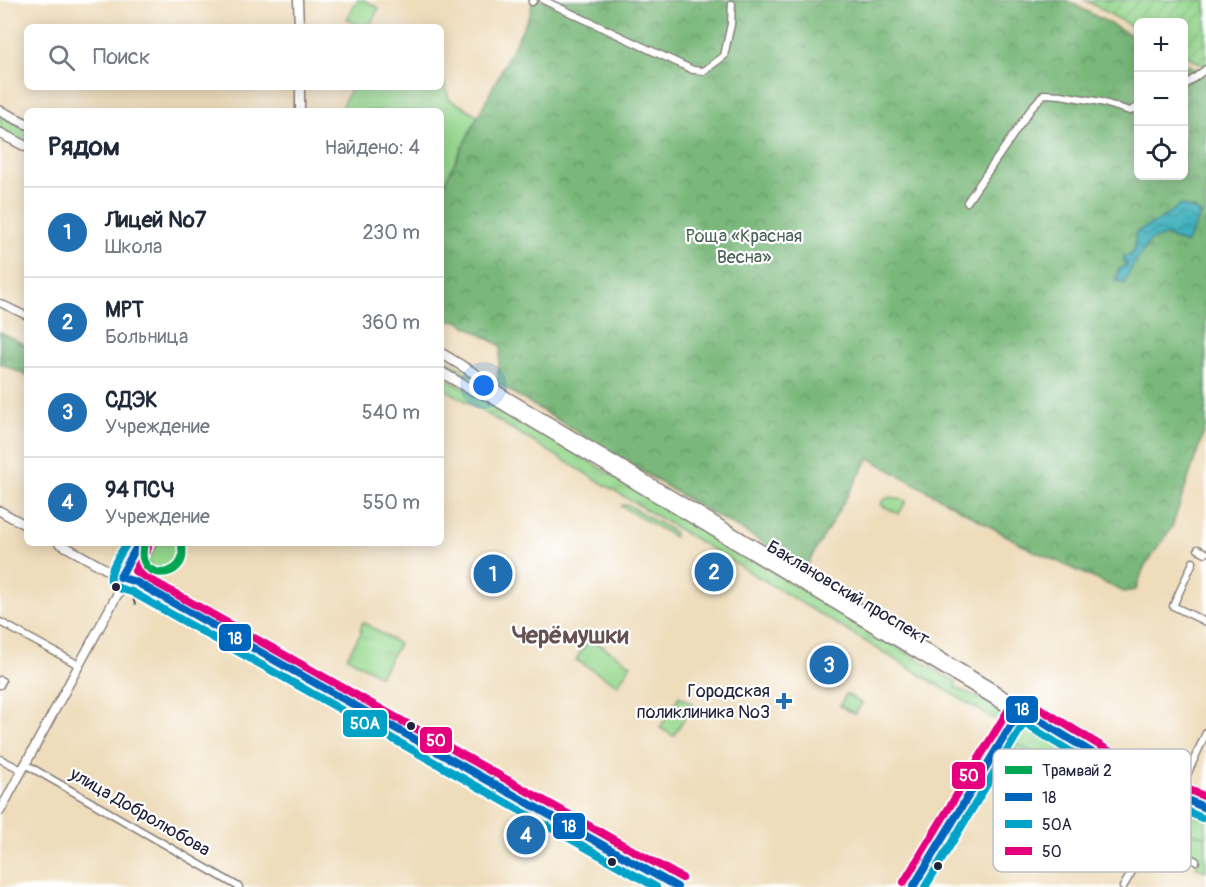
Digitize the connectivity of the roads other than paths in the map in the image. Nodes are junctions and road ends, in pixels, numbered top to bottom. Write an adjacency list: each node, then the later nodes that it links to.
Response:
1 (298, 0): 4 (main road)
2 (543, 0): 3 (street)
3 (732, 4)
4 (299, 24)
5 (1206, 69): 6 (street)
6 (1188, 83)
7 (300, 90): 8 (main road)
8 (300, 108)
9 (1134, 109): 14 (street)
10 (0, 111): 11 (main road)
11 (24, 123)
12 (0, 133): 13 (main road)
13 (24, 145)
14 (967, 202)
15 (0, 303): 16 (street)
16 (24, 315)
17 (444, 355): 19 (main road, Баклановский проспект)
18 (444, 374): 20 (main road, Баклановский проспект)
19 (484, 381): 20 (street); 35 (main road, Баклановский проспект)
20 (478, 392): 35 (main road, Баклановский проспект)
21 (0, 511): 22 (main road)
22 (24, 524)
23 (64, 546): 29 (main road)
24 (137, 546): 29 (main road)
25 (150, 546): 30 (main road)
26 (1198, 549): 27 (street)
27 (1206, 553)
28 (1193, 562): 33 (street)
29 (120, 577): 30 (main road); 31 (main road)
30 (133, 580): 31 (main road); 52 (main road)
31 (117, 595): 34 (main road)
32 (0, 622): 34 (street)
33 (1206, 622)
34 (79, 665): 41 (main road)
35 (1019, 711): 37 (main road); 38 (main road, Баклановский проспект)
36 (1206, 733): 42 (street)
37 (996, 749)
38 (1079, 749)
39 (993, 754): 53 (main road)
40 (0, 759): 41 (street, улица Добролюбова)
41 (24, 767): 46 (main road); 51 (street, улица Добролюбова)
42 (1191, 767)
43 (1191, 803): 45 (main road, Баклановский проспект)
44 (1191, 806): 47 (main road, Баклановский проспект)
45 (1206, 808)
46 (0, 811)
47 (1206, 813)
48 (1191, 858): 49 (street)
49 (1196, 861)
50 (1132, 872): 54 (street)
51 (239, 887)
52 (677, 887)
53 (913, 887)
54 (1123, 887)

